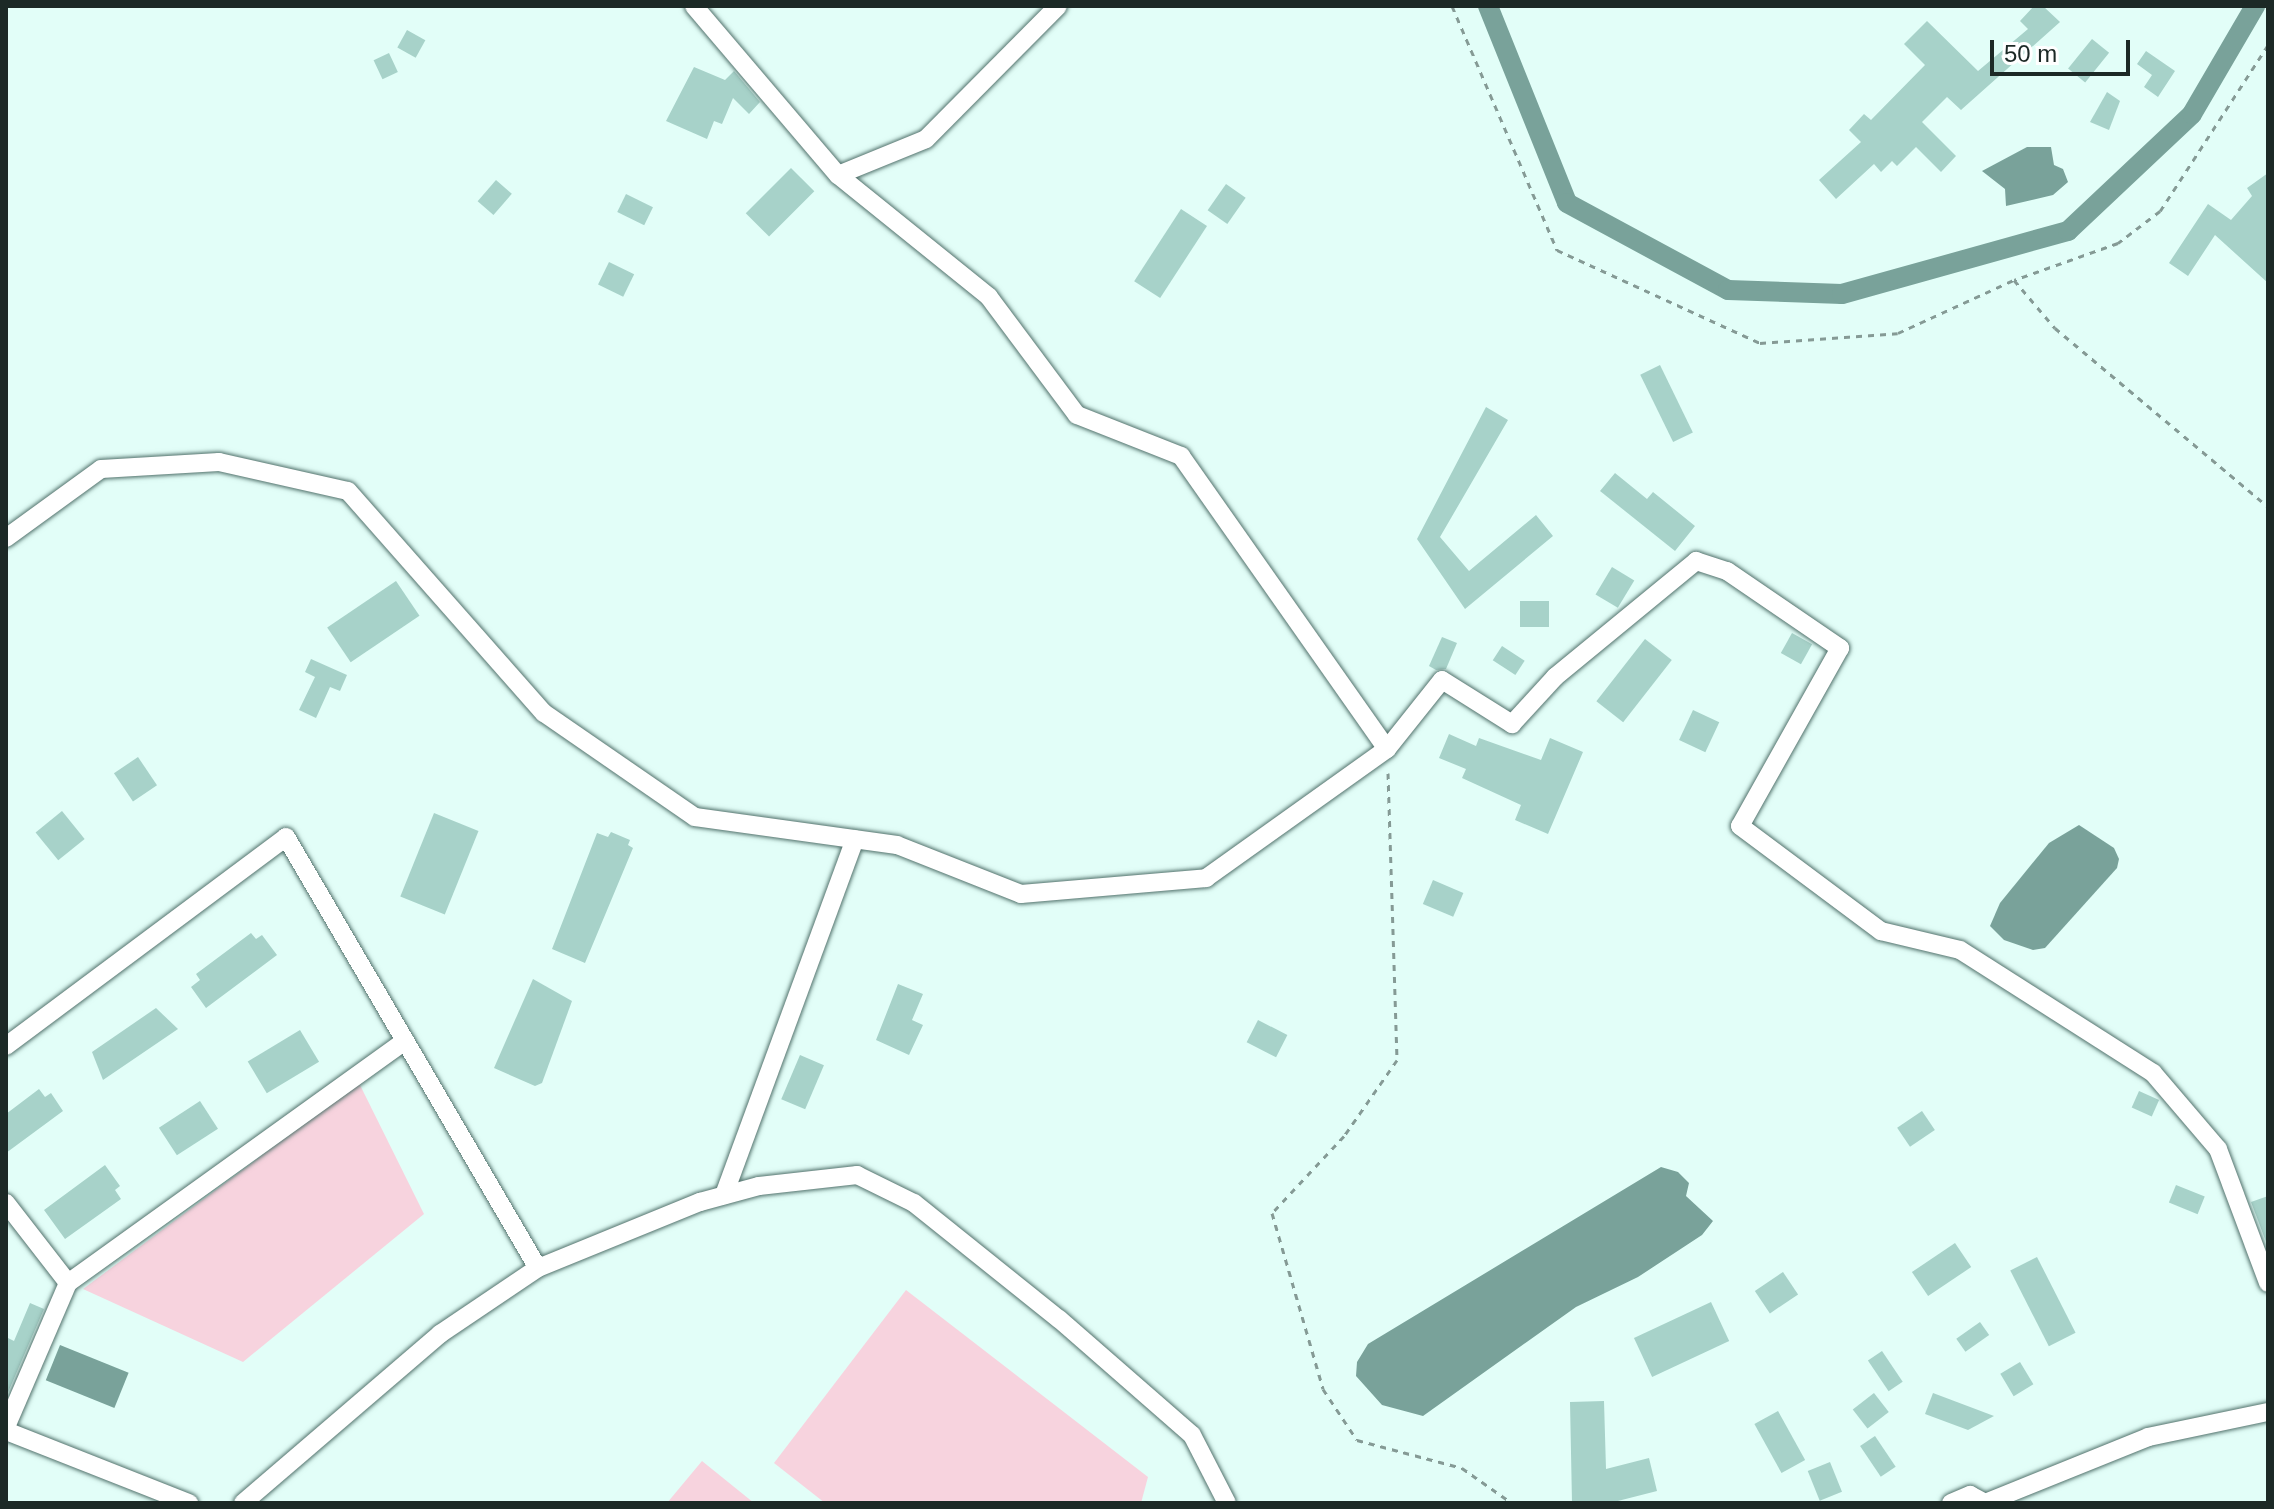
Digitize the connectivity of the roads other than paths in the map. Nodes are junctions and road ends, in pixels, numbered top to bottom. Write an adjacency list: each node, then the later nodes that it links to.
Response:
1 (694, 6): 3 (street)
2 (1058, 6): 3 (street)
3 (838, 175): 5 (street)
4 (6, 538): 6 (street)
5 (1387, 749): 6 (street); 13 (street)
6 (855, 839): 9 (street)
7 (405, 1041): 8 (street); 11 (street); 12 (street)
8 (6, 1046)
9 (724, 1195): 11 (street); 18 (street)
10 (6, 1203): 12 (street)
11 (538, 1268): 17 (street)
12 (68, 1283): 15 (street)
13 (2268, 1283)
14 (2268, 1412): 19 (street)
15 (6, 1429): 16 (street)
16 (189, 1503)
17 (243, 1503)
18 (1227, 1503)
19 (1951, 1503)

